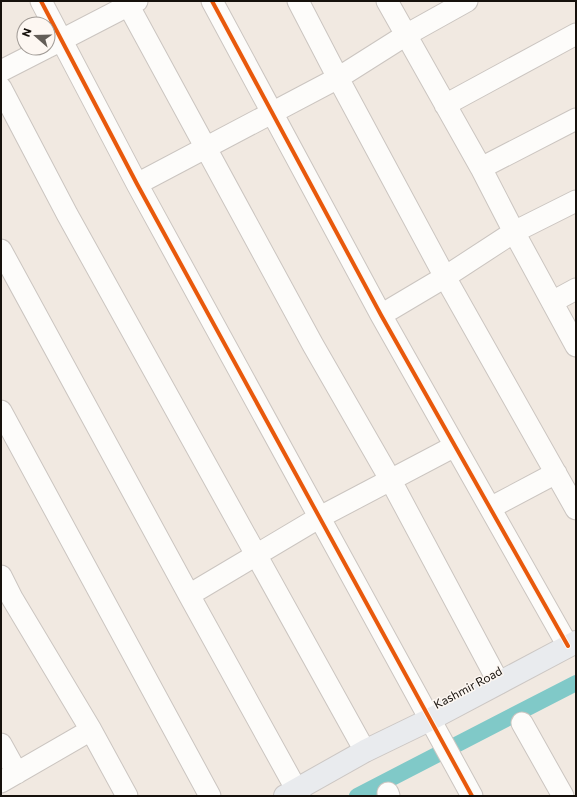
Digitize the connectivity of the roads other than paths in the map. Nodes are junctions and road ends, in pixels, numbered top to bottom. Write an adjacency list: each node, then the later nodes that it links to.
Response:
1 (42, 1): 7 (street)
2 (212, 1): 17 (street)
3 (298, 1): 14 (street)
4 (387, 1): 9 (street)
5 (467, 1): 9 (street)
6 (131, 3): 10 (street); 19 (street)
7 (45, 16)
8 (576, 34): 16 (street)
9 (406, 35): 14 (street); 16 (street)
10 (56, 43)
11 (56, 52): 21 (street)
12 (30, 56): 13 (street)
13 (1, 71)
14 (338, 78): 17 (street); 25 (street)
15 (1, 88): 37 (street)
16 (445, 105): 20 (street)
17 (272, 113): 19 (street); 28 (street)
18 (576, 119): 20 (street)
19 (205, 148): 21 (street); 33 (street)
20 (481, 168): 23 (street)
21 (137, 184): 36 (street)
22 (576, 200): 23 (street)
23 (514, 232): 25 (street); 27 (street)
24 (1, 250): 39 (street)
25 (445, 277): 28 (street); 32 (street)
26 (576, 289): 27 (street)
27 (552, 302): 29 (street)
28 (381, 315): 31 (street)
29 (576, 346)
30 (1, 411): 51 (street)
31 (455, 446): 33 (street); 34 (street)
32 (556, 473): 34 (street); 35 (street)
33 (390, 480): 36 (street); 41 (street)
34 (490, 508): 40 (street)
35 (576, 509)
36 (320, 517): 37 (street); 42 (street)
37 (256, 556): 39 (street); 46 (street)
38 (1, 576): 44 (street)
39 (189, 595): 49 (street)
40 (572, 644): 41 (main road, Kashmir Road)
41 (499, 683): 42 (main road, Kashmir Road)
42 (431, 720): 46 (main road, Kashmir Road); 48 (street)
43 (522, 723): 52 (street)
44 (91, 730): 47 (street); 50 (street)
45 (1, 744): 47 (street)
46 (365, 751): 49 (main road, Kashmir Road)
47 (9, 777)
48 (468, 787)
49 (295, 793)
50 (127, 796)
51 (210, 796)
52 (563, 796)

